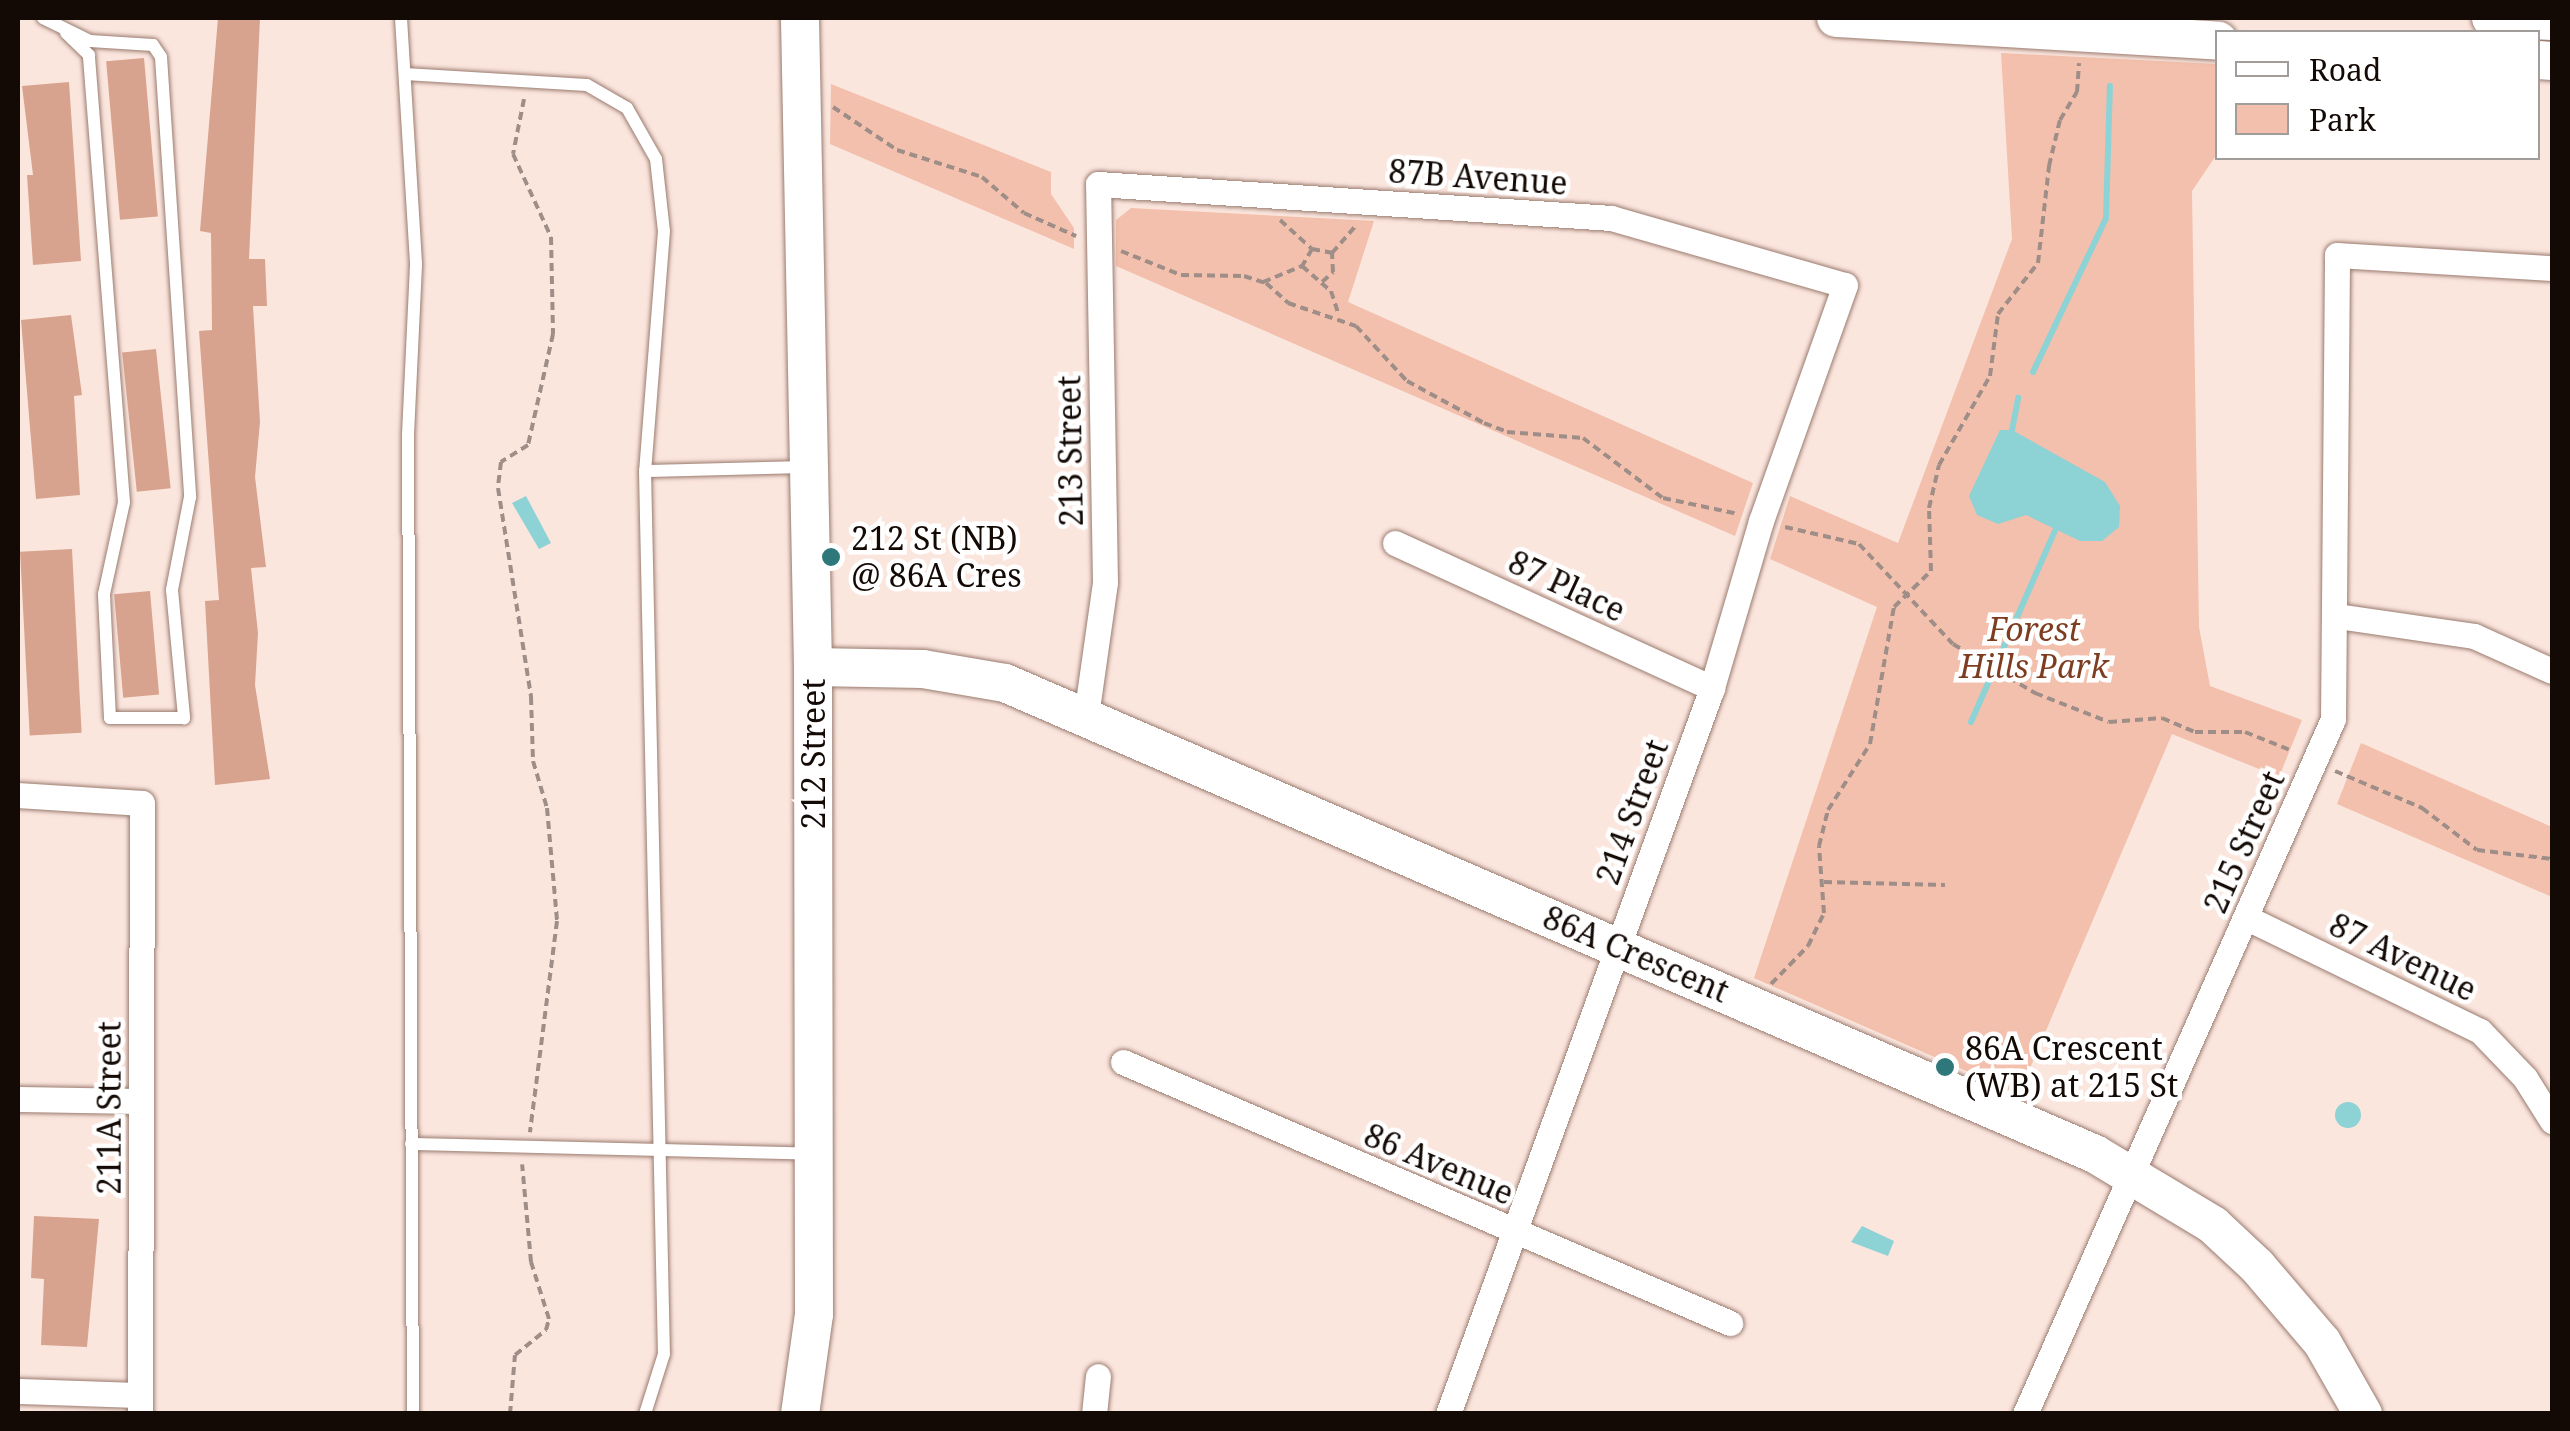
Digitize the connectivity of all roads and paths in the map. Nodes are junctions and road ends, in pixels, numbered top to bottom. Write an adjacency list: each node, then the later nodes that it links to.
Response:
1 (43, 18): 8 (lane)
2 (401, 18): 11 (lane)
3 (800, 18): 13 (street, 212 Street)
4 (1836, 18): 9 (street)
5 (2491, 18): 6 (street)
6 (2535, 23)
7 (2125, 27): 9 (street); 10 (street)
8 (66, 33): 8 (lane)
9 (2081, 34): 31 (path)
10 (2215, 42)
11 (406, 74): 12 (lane); 50 (lane)
12 (530, 81): 28 (lane); 51 (path)
13 (801, 94): 17 (path); 27 (street, 212 Street)
14 (1098, 184): 25 (street, 87B Avenue); 36 (street, 213 Street)
15 (1268, 212): 18 (path)
16 (1362, 218): 20 (path)
17 (1080, 238)
18 (1312, 249): 20 (path); 21 (path)
19 (1111, 250): 23 (path)
20 (1332, 253): 24 (path)
21 (1302, 266): 23 (path); 24 (path)
22 (2552, 268): 32 (street, 215 Street)
23 (1263, 282): 26 (path)
24 (1322, 282): 26 (path)
25 (1845, 285): 29 (street, 214 Street)
26 (1340, 316): 29 (path)
27 (809, 467): 28 (lane); 33 (street, 212 Street)
28 (645, 471): 52 (lane)
29 (1761, 521): 31 (path); 35 (street, 214 Street)
30 (1395, 542): 35 (street, 87 Place)
31 (1903, 594): 37 (path); 41 (path)
32 (2337, 616): 34 (street); 43 (street, 215 Street)
33 (813, 667): 36 (street, 86A Crescent); 53 (street, 212 Street)
34 (2552, 671)
35 (1712, 688): 44 (street, 214 Street)
36 (1086, 716): 44 (street, 86A Crescent)
37 (2290, 750)
38 (2330, 770): 40 (path)
39 (18, 795): 48 (street, 211A Street)
40 (2552, 859)
41 (1824, 882): 42 (path); 45 (path)
42 (1945, 885)
43 (2247, 918): 49 (street, 87 Avenue); 54 (street, 215 Street)
44 (1617, 947): 45 (street, 86A Crescent); 55 (street, 214 Street)
45 (1760, 1008): 54 (street, 86A Crescent)
46 (1123, 1062): 55 (street, 86 Avenue)
47 (18, 1099): 48 (street)
48 (141, 1101): 59 (street, 211A Street)
49 (2552, 1121)
50 (412, 1144): 51 (lane); 60 (lane)
51 (522, 1146): 52 (lane); 61 (path)
52 (664, 1149): 53 (lane); 62 (lane)
53 (814, 1155): 63 (street, 212 Street)
54 (2130, 1172): 66 (street, 215 Street); 67 (street, 86A Crescent)
55 (1519, 1234): 56 (street, 86 Avenue); 65 (street, 214 Street)
56 (1730, 1323)
57 (1098, 1376): 64 (street)
58 (18, 1391): 59 (street)
59 (140, 1404)
60 (412, 1414)
61 (510, 1414)
62 (645, 1414)
63 (800, 1414)
64 (1094, 1414)
65 (1448, 1414)
66 (2025, 1414)
67 (2363, 1414)

